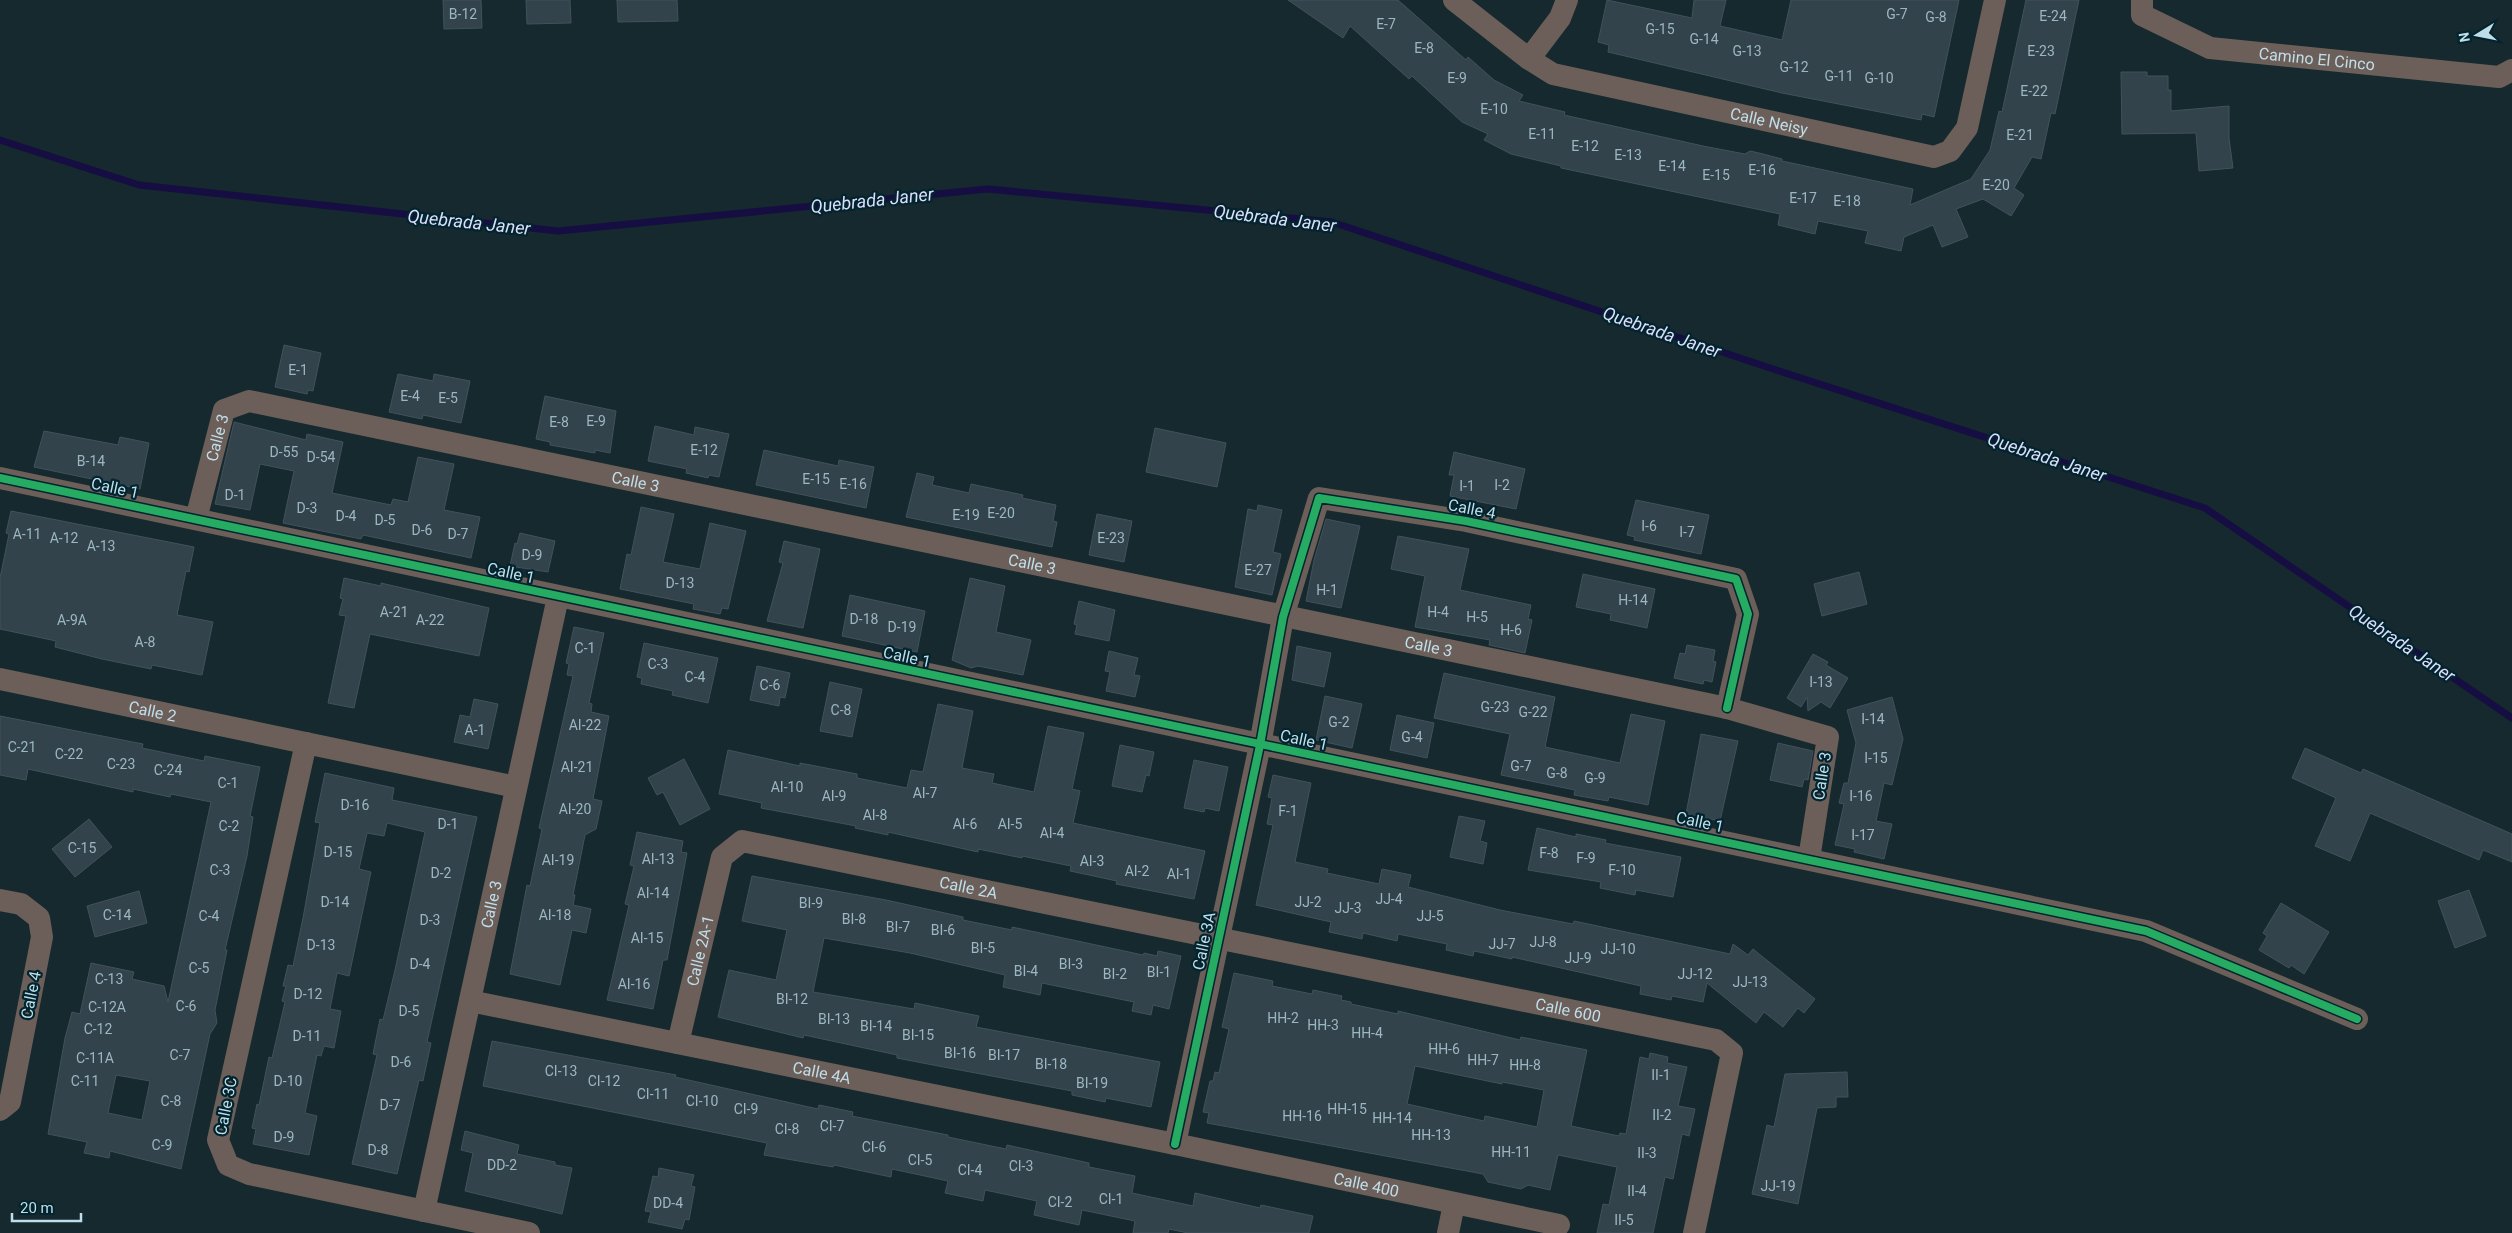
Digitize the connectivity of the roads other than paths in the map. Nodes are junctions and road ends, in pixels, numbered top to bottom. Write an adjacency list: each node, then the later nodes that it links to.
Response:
1 (1454, 0): 5 (street, Calle Neisy)
2 (1567, 0): 5 (street)
3 (1995, 0): 5 (street, Calle Neisy)
4 (2142, 0): 6 (street, Camino El Cinco)
5 (1529, 59)
6 (2512, 70)
7 (0, 478): 8 (street, Calle 1)
8 (196, 520): 9 (street, Calle 1); 10 (street, Calle 3)
9 (558, 598): 14 (street, Calle 1); 15 (street, Calle 3)
10 (1284, 618): 12 (street, Calle 3); 12 (street, Calle 4); 14 (street, Calle 4)
11 (0, 679): 13 (street, Calle 2)
12 (1727, 708): 17 (street, Calle 3)
13 (306, 743): 15 (street, Calle 2); 26 (street, Calle 3C)
14 (1260, 745): 17 (street, Calle 1); 19 (street, Calle 3A)
15 (516, 787): 20 (street, Calle 3)
16 (722, 857): 19 (street, Calle 2A); 22 (street, Calle 2A-1)
17 (1809, 859): 21 (street, Calle 1)
18 (0, 900): 23 (street, Calle 4)
19 (1219, 938): 24 (street, Calle 3A); 30 (street, Calle 600)
20 (470, 1001): 22 (street, Calle 4A); 26 (street, Calle 3)
21 (2357, 1019)
22 (678, 1043): 24 (street, Calle 4A)
23 (0, 1110)
24 (1175, 1144): 25 (street, Calle 400)
25 (1454, 1204): 27 (street, Calle 400); 29 (street)
26 (424, 1211): 28 (street, Calle 3C)
27 (1559, 1225)
28 (529, 1233)
29 (1448, 1233)
30 (1694, 1233)

